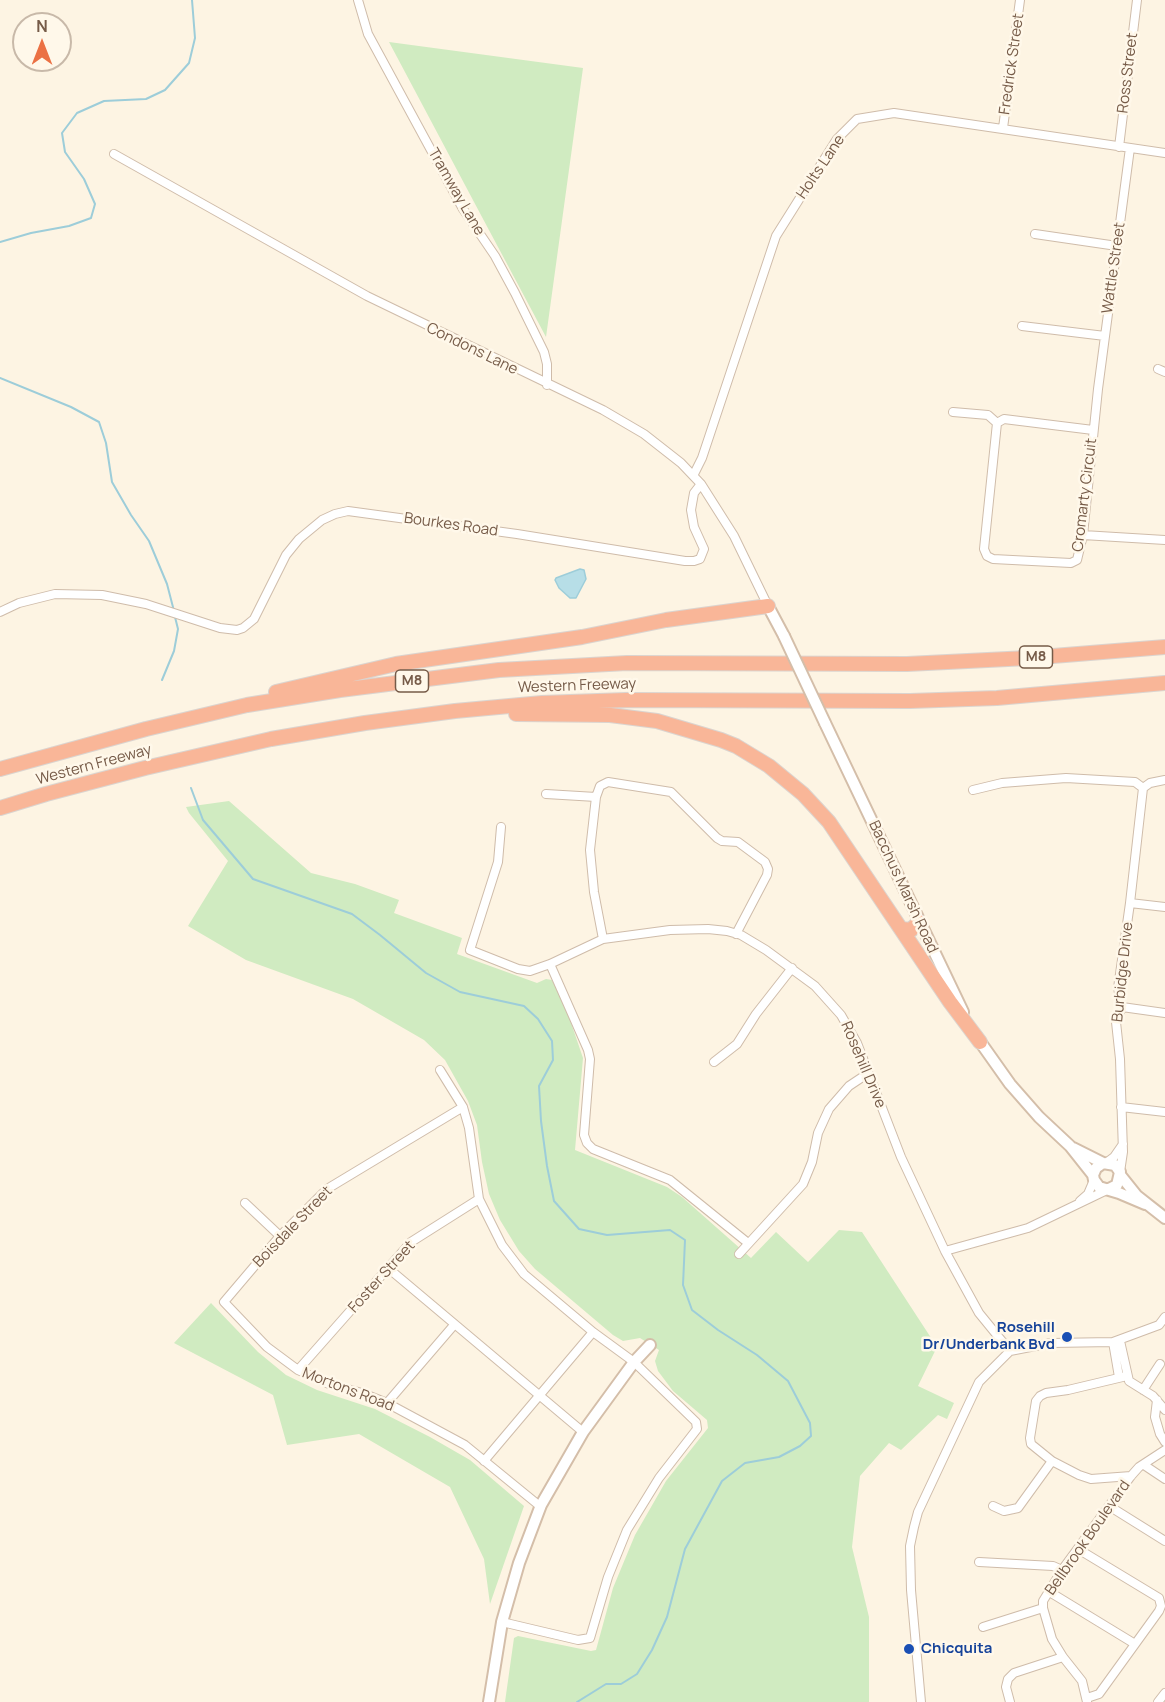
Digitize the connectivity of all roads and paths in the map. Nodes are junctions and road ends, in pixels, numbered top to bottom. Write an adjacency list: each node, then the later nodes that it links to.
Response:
1 (358, 0): 13 (street, Tramway Lane)
2 (1020, 0): 4 (street, Fredrick Street)
3 (1137, 0): 5 (street, Ross Street)
4 (1003, 128): 5 (street, Holts Lane); 18 (street, Holts Lane)
5 (1119, 147): 6 (street, Holts Lane)
6 (1130, 148): 7 (street, Holts Lane); 10 (street, Wattle Street)
7 (1165, 153)
8 (114, 154): 13 (street, Condons Lane)
9 (1035, 234): 10 (street)
10 (1117, 246): 12 (street, Wattle Street)
11 (1022, 326): 12 (street)
12 (1105, 336): 14 (street, Wattle Street)
13 (547, 385): 18 (street, Condons Lane)
14 (1098, 389): 17 (street, Cromarty Circuit)
15 (953, 412): 16 (street)
16 (997, 423): 17 (street, Cromarty Circuit); 20 (street, Cromarty Circuit)
17 (1093, 430): 20 (street, Cromarty Circuit)
18 (694, 474): 19 (street, Condons Lane)
19 (701, 484): 22 (street, Condons Lane); 23 (street, Bourkes Road)
20 (1083, 535): 21 (street)
21 (1165, 540)
22 (768, 606): 26 (highway); 38 (main road, Bacchus Marsh Road, bridge)
23 (0, 612)
24 (1165, 647): 26 (highway, Western Freeway / M8)
25 (1165, 683): 27 (highway, Western Freeway / M8)
26 (200, 716): 28 (highway, Western Freeway / M8)
27 (409, 716): 34 (highway, Western Freeway / M8); 39 (highway)
28 (0, 769)
29 (1165, 780): 30 (street)
30 (1143, 788): 31 (street); 36 (street, Burbidge Drive)
31 (973, 790)
32 (546, 794): 33 (street)
33 (596, 797): 40 (street); 41 (street)
34 (0, 808)
35 (501, 827): 42 (street, Rosehill Drive)
36 (1130, 903): 37 (street); 44 (street, Burbidge Drive)
37 (1165, 907)
38 (919, 922): 39 (highway); 46 (main road, Bacchus Marsh Road)
39 (902, 929): 46 (highway)
40 (736, 934): 41 (street, Rosehill Drive); 43 (street, Rosehill Drive)
41 (603, 939): 42 (street, Rosehill Drive)
42 (550, 964): 65 (street)
43 (792, 968): 47 (street); 49 (street, Rosehill Drive)
44 (1122, 1007): 45 (street); 51 (street, Burbidge Drive)
45 (1165, 1013)
46 (980, 1042): 54 (main road, Bacchus Marsh Road)
47 (714, 1062)
48 (440, 1070): 50 (street)
49 (867, 1074): 65 (street); 66 (street, Rosehill Drive)
50 (463, 1107): 59 (street); 64 (street, Boisdale Street)
51 (1121, 1107): 52 (street); 53 (street, Burbidge Drive)
52 (1165, 1112)
53 (1123, 1144): 55 (street); 56 (street, Burbidge Drive)
54 (1070, 1146): 55 (main road, Bacchus Marsh Road); 57 (main road, Bacchus Marsh Road)
55 (1105, 1163): 56 (main road); 57 (main road)
56 (1120, 1174): 58 (main road); 62 (main road)
57 (1093, 1178): 58 (main road); 61 (street)
58 (1108, 1190): 61 (street); 62 (main road)
59 (479, 1199): 68 (street, Foster Street); 73 (street)
60 (245, 1203): 64 (street)
61 (1077, 1204): 66 (street)
62 (1146, 1204): 63 (main road)
63 (1165, 1218)
64 (280, 1236): 69 (street, Boisdale Street)
65 (748, 1244): 67 (street)
66 (945, 1251): 76 (street, Rosehill Drive)
67 (738, 1254)
68 (388, 1268): 71 (street); 79 (street, Foster Street)
69 (224, 1302): 79 (street, Mortons Road)
70 (1165, 1317): 72 (street)
71 (454, 1325): 82 (street); 84 (street)
72 (1162, 1327): 74 (street)
73 (593, 1332): 77 (street); 82 (street)
74 (1116, 1342): 76 (street); 80 (street)
75 (651, 1345): 77 (main road)
76 (1010, 1351): 110 (street)
77 (634, 1362): 86 (main road); 103 (street)
78 (1160, 1364): 81 (street)
79 (297, 1370): 84 (street, Mortons Road)
80 (1123, 1377): 81 (street); 90 (street)
81 (1143, 1390): 83 (street)
82 (540, 1395): 86 (street); 89 (street)
83 (1156, 1400): 85 (street); 87 (street)
84 (387, 1403): 89 (street, Mortons Road)
85 (1165, 1410)
86 (583, 1432): 96 (main road)
87 (1165, 1442)
88 (1165, 1450): 91 (street, Bellbrook Boulevard)
89 (484, 1461): 96 (street, Mortons Road)
90 (1052, 1461): 92 (street); 94 (street)
91 (1144, 1465): 92 (street, Bellbrook Boulevard); 93 (street)
92 (1131, 1476): 95 (street, Bellbrook Boulevard)
93 (1165, 1479)
94 (993, 1506)
95 (1109, 1506): 97 (street); 98 (street, Bellbrook Boulevard)
96 (541, 1507): 103 (main road)
97 (1165, 1541)
98 (1078, 1549): 100 (street, Bellbrook Boulevard); 105 (street)
99 (979, 1562): 100 (street)
100 (1062, 1570): 101 (street, Bellbrook Boulevard)
101 (1048, 1591): 102 (street, Bellbrook Boulevard); 105 (street)
102 (1043, 1608): 104 (street); 106 (street, Bellbrook Boulevard)
103 (502, 1622): 109 (main road)
104 (983, 1627)
105 (1135, 1644): 108 (street)
106 (1063, 1657): 108 (street, Bellbrook Boulevard); 111 (street)
107 (1165, 1693): 112 (street)
108 (1087, 1700)
109 (489, 1702)
110 (921, 1702)
111 (1010, 1702)
112 (1158, 1702)

